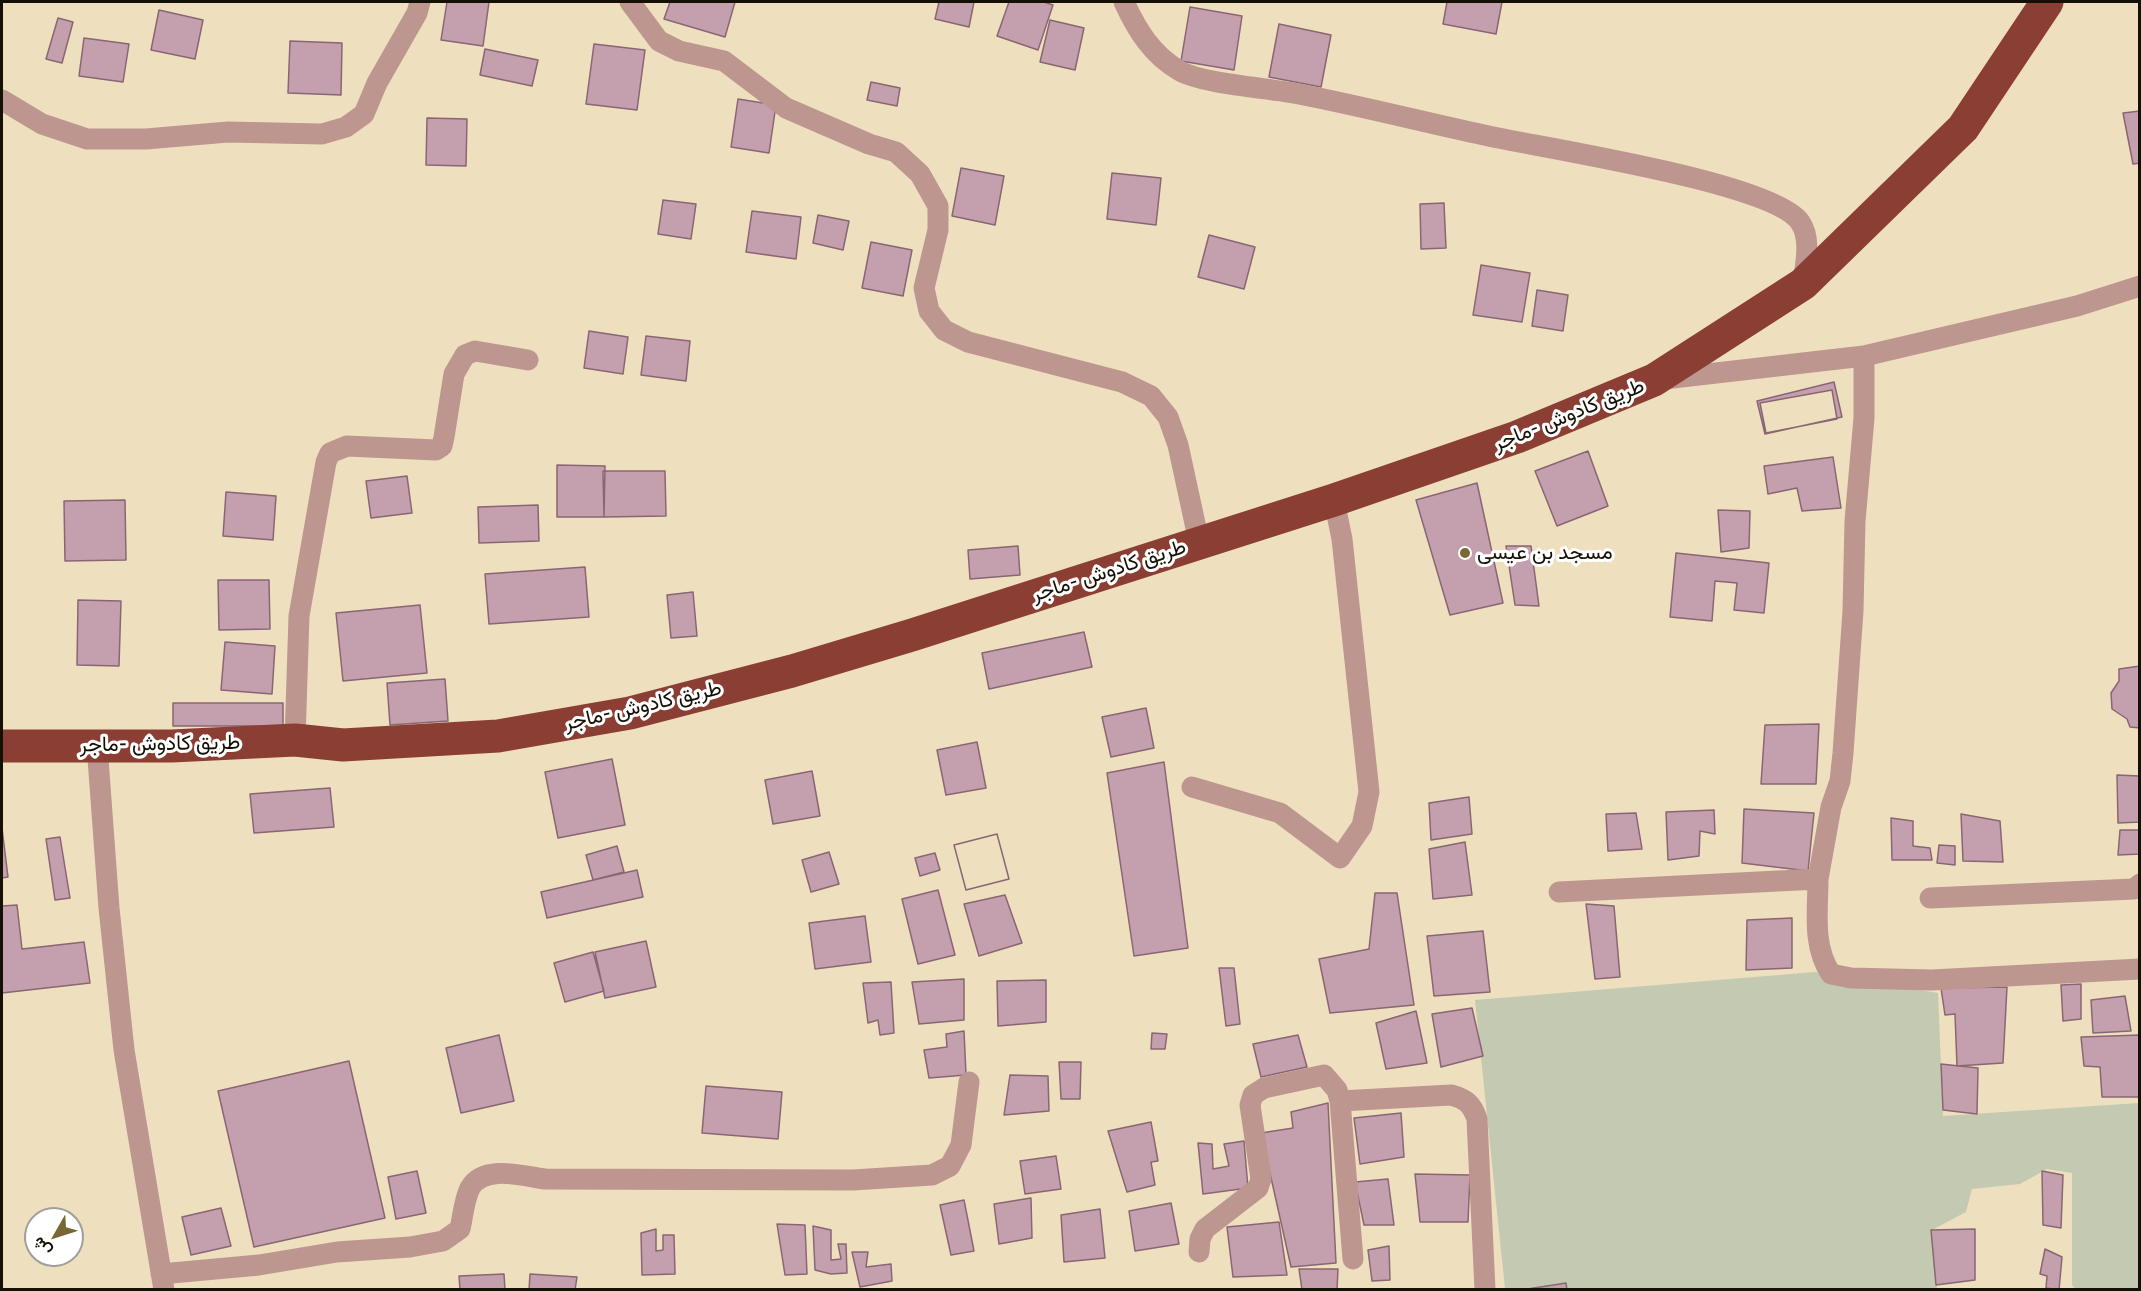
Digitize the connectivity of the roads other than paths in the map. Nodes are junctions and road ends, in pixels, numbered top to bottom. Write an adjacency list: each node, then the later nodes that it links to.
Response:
1 (420, 2): 5 (street)
2 (630, 2): 12 (street)
3 (1124, 2): 6 (street)
4 (2047, 2): 6 (highway, طريق كادوش -ماجر)
5 (2, 100)
6 (1803, 284): 10 (highway, طريق كادوش -ماجر)
7 (2139, 286): 8 (street)
8 (1864, 356): 10 (street); 17 (street)
9 (528, 360): 13 (street)
10 (1654, 380): 11 (highway, طريق كادوش -ماجر)
11 (1334, 500): 12 (highway, طريق كادوش -ماجر); 16 (street)
12 (1199, 542): 13 (highway, طريق كادوش -ماجر)
13 (295, 740): 14 (highway, طريق كادوش -ماجر)
14 (97, 745): 15 (highway, طريق كادوش -ماجر); 26 (street)
15 (2, 746)
16 (1192, 787)
17 (1818, 879): 19 (street); 21 (street)
18 (2139, 884): 20 (street)
19 (1559, 892)
20 (1930, 898)
21 (2139, 969)
22 (969, 1082): 26 (street)
23 (1340, 1101): 24 (street); 25 (street); 27 (street)
24 (1199, 1252)
25 (1353, 1259)
26 (162, 1282)
27 (1485, 1290)

